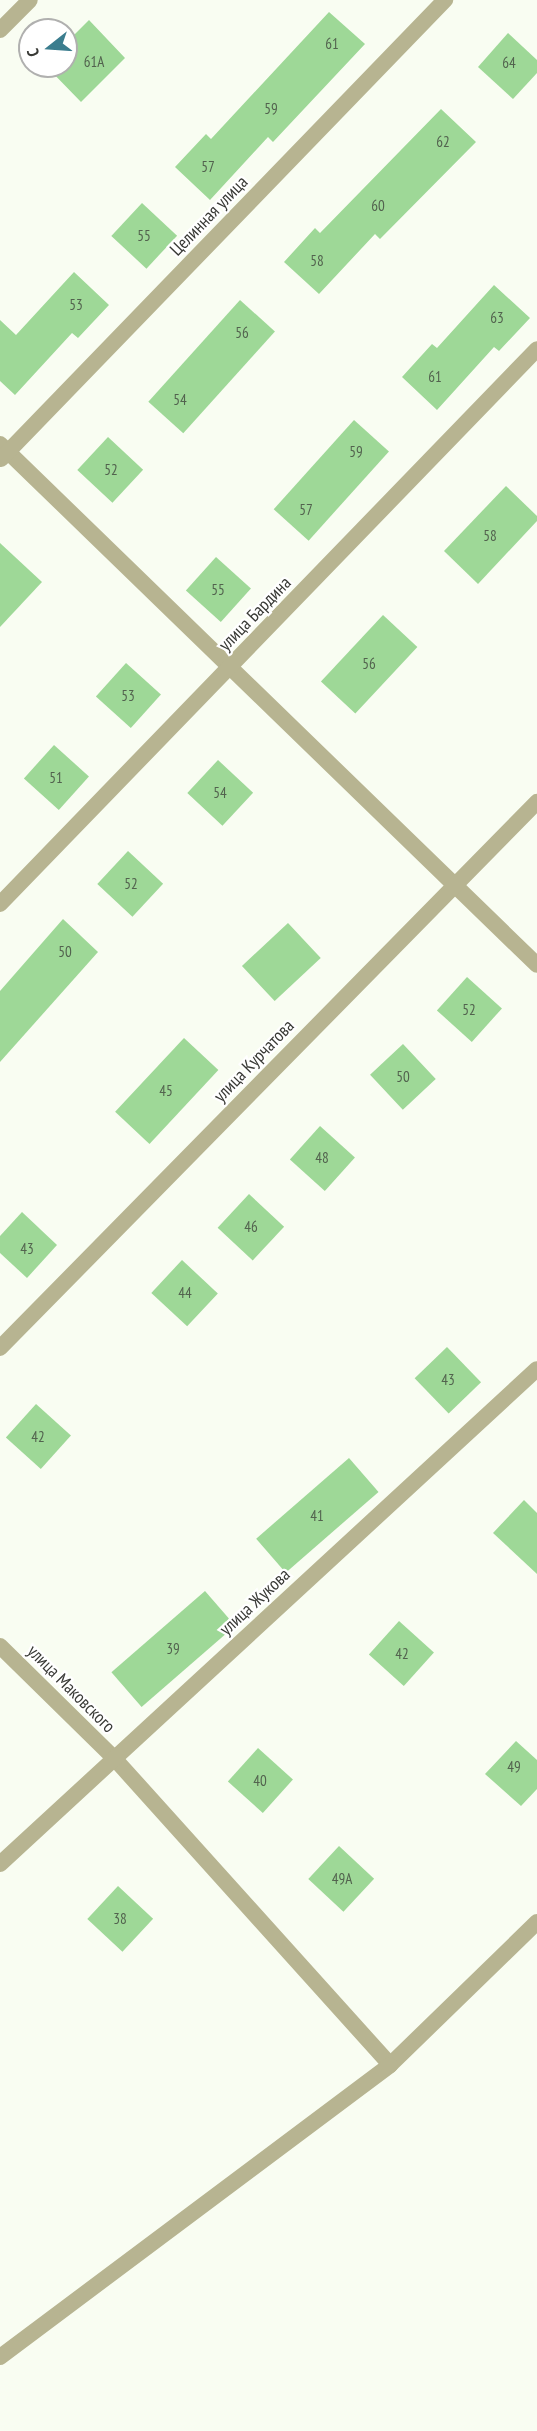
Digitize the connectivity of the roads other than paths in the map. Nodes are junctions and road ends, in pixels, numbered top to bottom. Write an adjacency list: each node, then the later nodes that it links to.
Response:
1 (30, 0): 3 (street)
2 (445, 0): 5 (street, Целинная улица)
3 (0, 30)
4 (537, 349): 6 (street, улица Бардина)
5 (3, 452): 6 (street)
6 (232, 667): 8 (street); 9 (street, улица Бардина)
7 (537, 802): 8 (street, улица Курчатова)
8 (454, 884): 10 (street); 11 (street, улица Курчатова)
9 (0, 904)
10 (537, 965)
11 (0, 1348)
12 (537, 1369): 14 (street, улица Жукова)
13 (0, 1646): 14 (street, улица Маковского)
14 (114, 1758): 15 (street, улица Жукова); 17 (street, улица Маковского)
15 (0, 1864)
16 (537, 1922): 17 (street)
17 (390, 2065): 18 (street)
18 (0, 2357)

